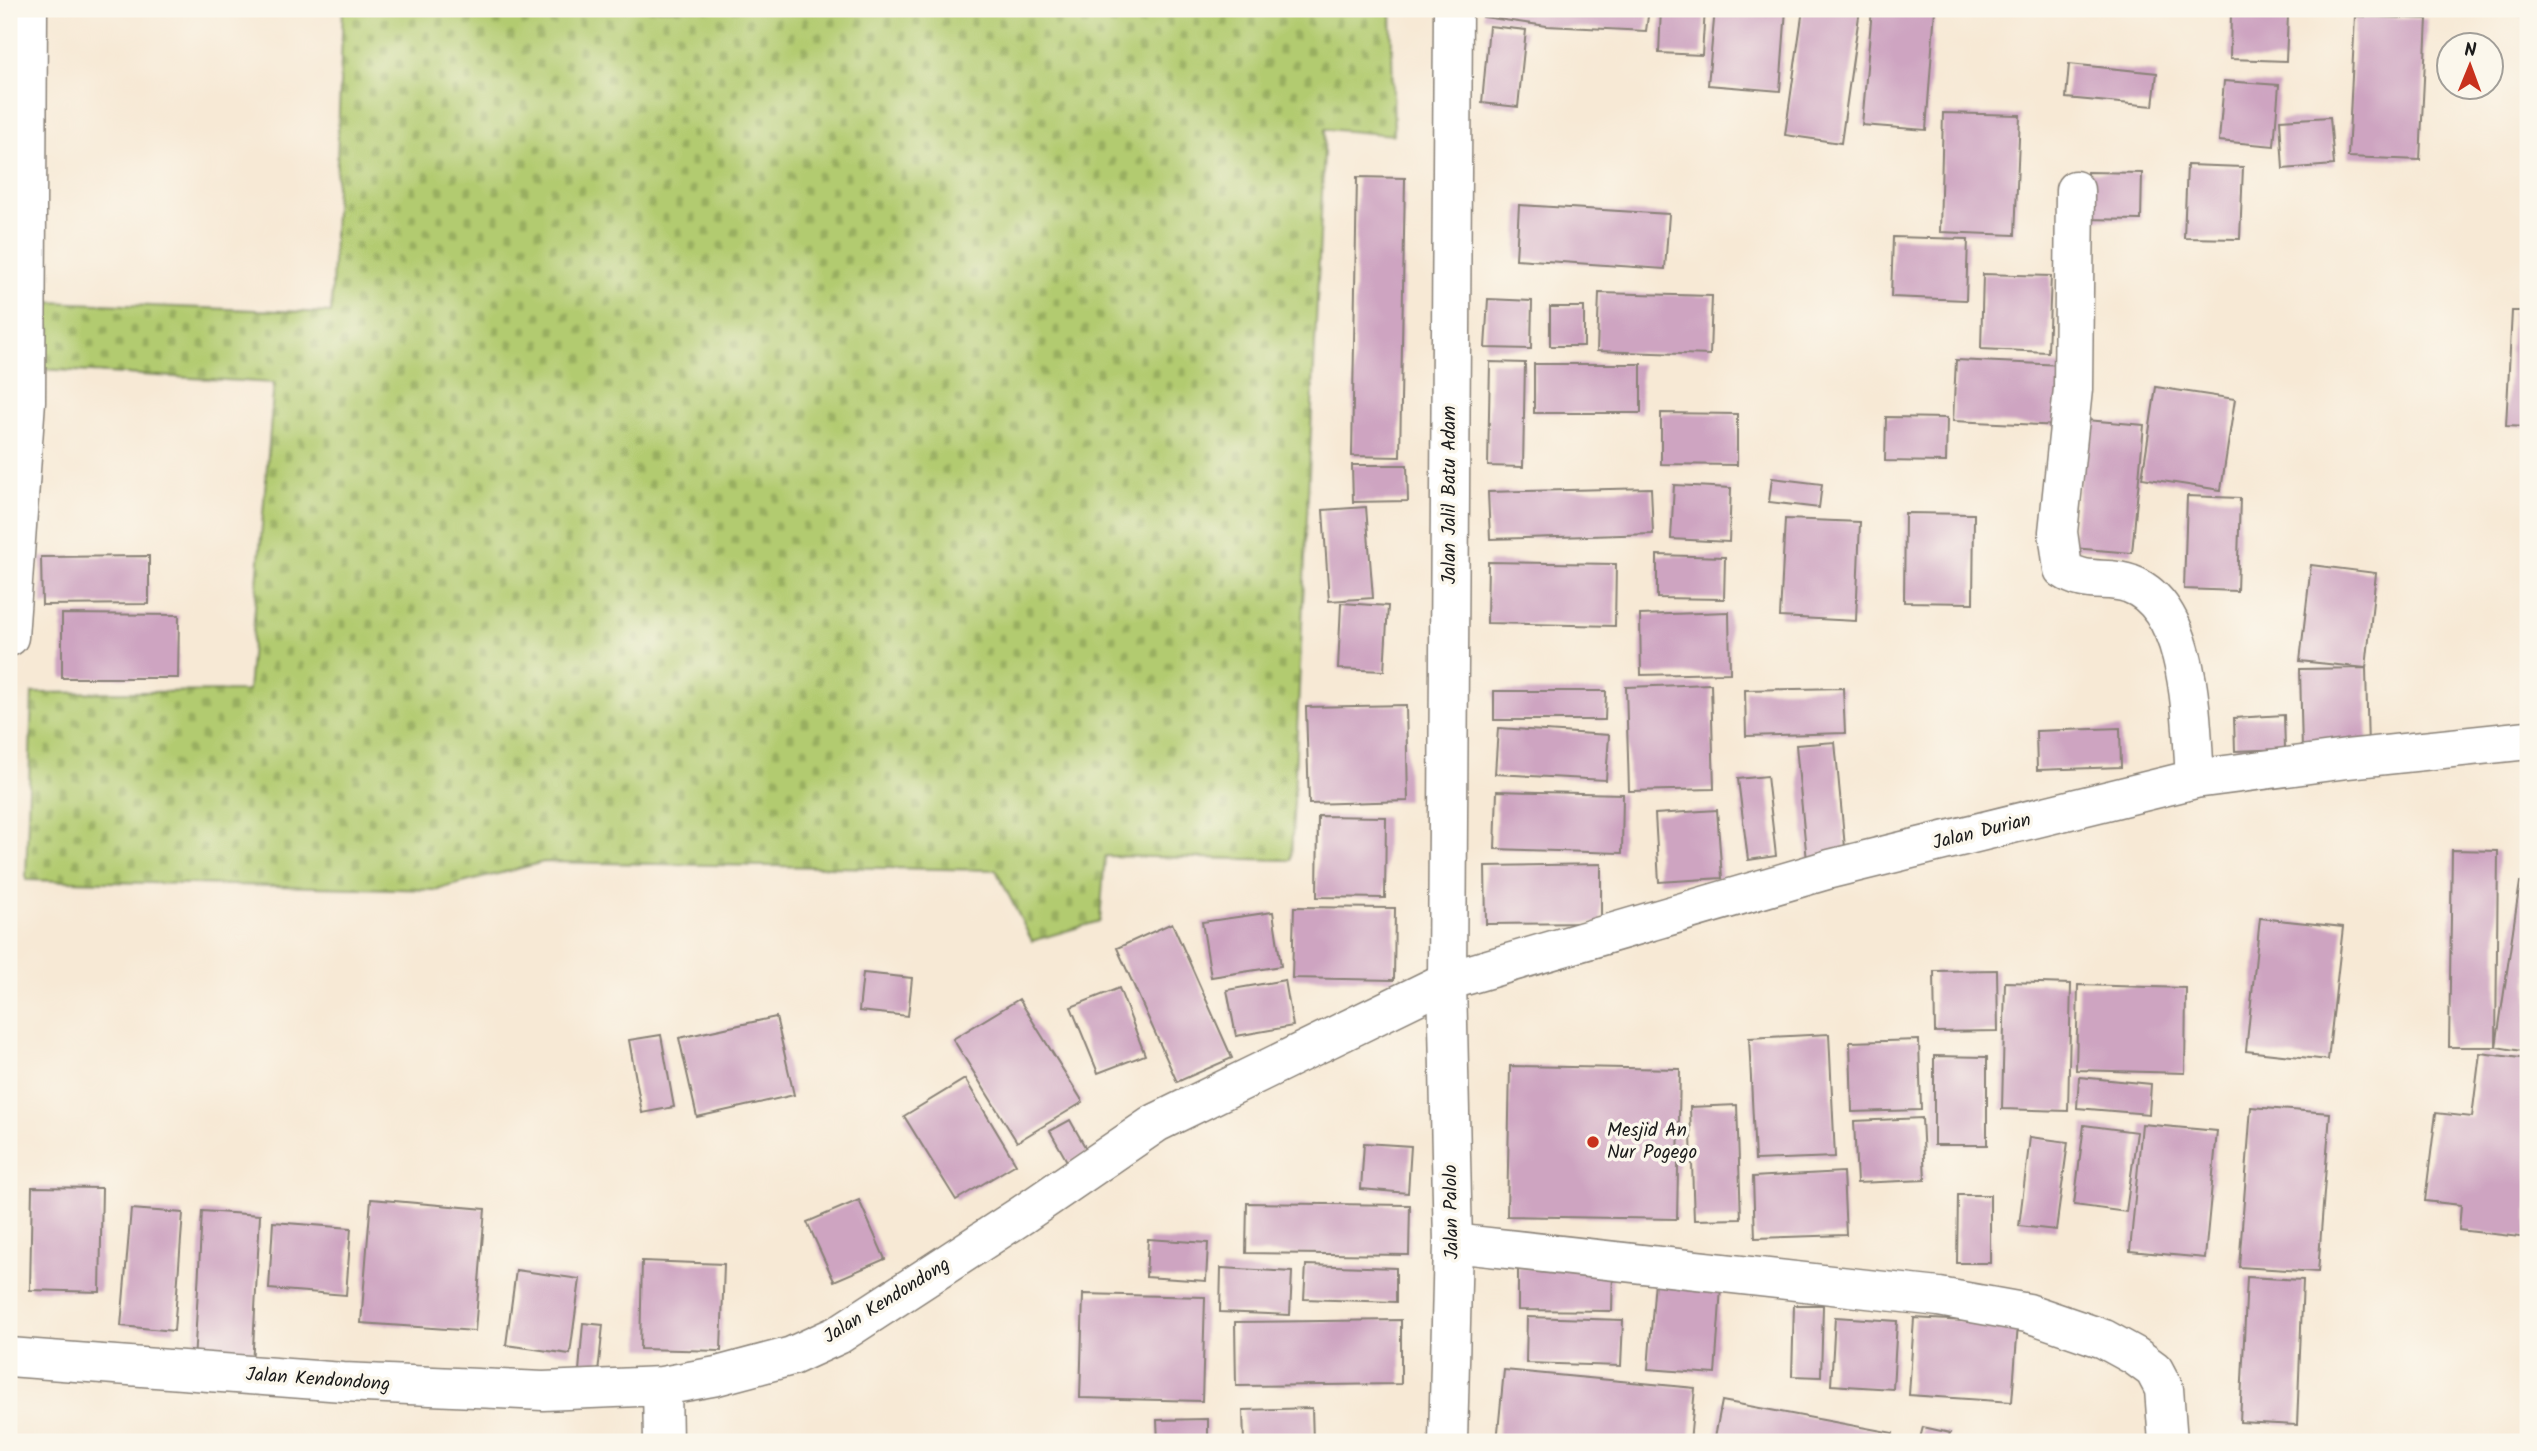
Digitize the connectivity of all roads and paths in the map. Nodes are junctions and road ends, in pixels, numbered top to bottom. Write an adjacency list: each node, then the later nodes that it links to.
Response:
1 (28, 9): 4 (street)
2 (1453, 9): 8 (street, Jalan Jalil Batu Adam)
3 (2075, 190): 7 (street)
4 (18, 400): 5 (street)
5 (9, 637)
6 (2528, 740): 7 (street, Jalan Durian)
7 (2195, 779): 8 (street, Jalan Durian)
8 (1447, 981): 9 (street, Jalan Palolo); 11 (street, Jalan Kendondong)
9 (1453, 1243): 13 (street, Jalan Palolo); 14 (street)
10 (9, 1357): 11 (street, Jalan Kendondong)
11 (662, 1386): 12 (street)
12 (663, 1442)
13 (1448, 1442)
14 (2168, 1442)

